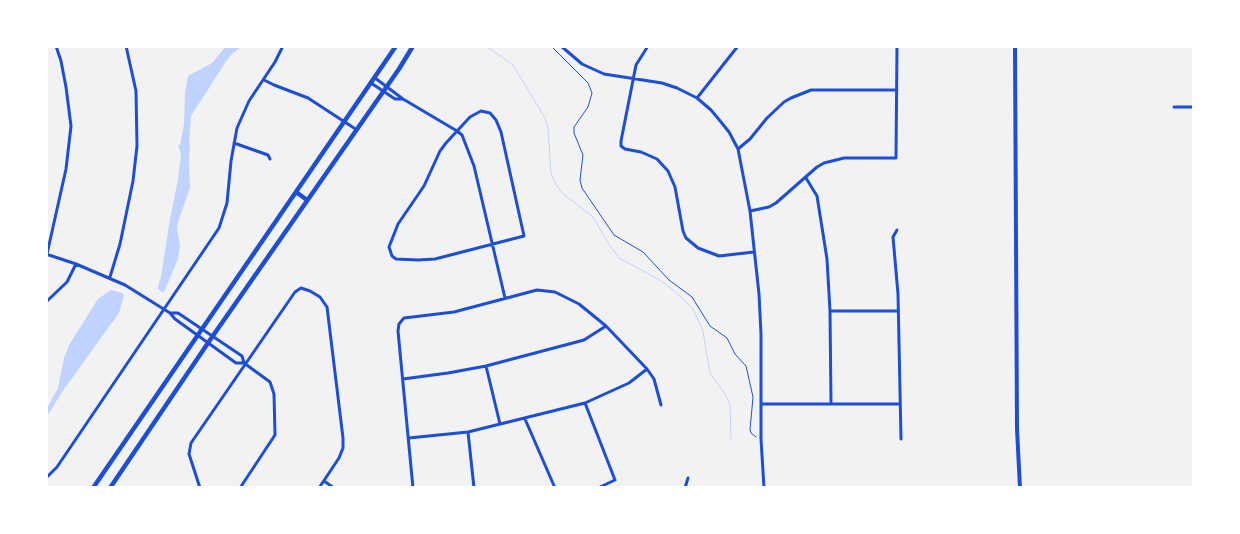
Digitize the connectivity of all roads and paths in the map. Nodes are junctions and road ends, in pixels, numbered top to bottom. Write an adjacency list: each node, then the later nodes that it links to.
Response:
1 (56, 46): 36 (street)
2 (126, 46): 38 (street)
3 (283, 46): 14 (street)
4 (396, 46): 12 (main road)
5 (414, 46): 16 (main road)
6 (551, 46): 63 (path)
7 (561, 46): 13 (street)
8 (648, 46): 13 (street)
9 (738, 46): 19 (street)
10 (897, 46): 17 (street)
11 (1015, 46): 80 (street)
12 (374, 78): 15 (main road); 16 (street)
13 (633, 79): 19 (street); 35 (street)
14 (264, 80): 23 (street); 26 (street)
15 (371, 83): 18 (street); 23 (main road)
16 (387, 86): 18 (main road); 20 (street)
17 (897, 90): 27 (street); 29 (street)
18 (382, 92): 20 (street); 24 (main road)
19 (697, 98): 27 (street)
20 (403, 99): 25 (street)
21 (1194, 106): 22 (street)
22 (1174, 107)
23 (343, 122): 24 (street); 30 (main road)
24 (357, 130): 31 (main road)
25 (457, 131): 34 (street); 34 (street); 34 (street)
26 (234, 143): 28 (street); 41 (street)
27 (738, 148): 32 (street)
28 (270, 159)
29 (806, 178): 32 (street); 42 (street)
30 (296, 192): 31 (main road); 46 (main road)
31 (307, 200): 48 (main road)
32 (750, 211): 35 (street)
33 (897, 230): 43 (street)
34 (492, 244): 39 (street)
35 (754, 252): 55 (street)
36 (46, 254): 37 (street)
37 (76, 264): 38 (street); 40 (street)
38 (110, 278): 41 (street)
39 (505, 298): 45 (street); 53 (street)
40 (46, 302)
41 (165, 310): 44 (street); 65 (street)
42 (830, 311): 43 (street); 56 (street)
43 (898, 311): 57 (street)
44 (170, 313): 46 (street); 47 (street)
45 (606, 326): 51 (street); 52 (street)
46 (201, 329): 47 (main road); 48 (street)
47 (197, 334): 49 (street); 68 (main road)
48 (212, 336): 49 (main road); 50 (street)
49 (208, 343): 50 (street); 69 (main road)
50 (245, 364): 67 (street); 70 (street); 71 (street)
51 (486, 366): 53 (street); 60 (street)
52 (647, 369): 54 (street); 58 (street)
53 (403, 379): 62 (street)
54 (585, 403): 59 (street); 77 (street)
55 (762, 404): 56 (street); 63 (street)
56 (831, 404): 57 (street)
57 (900, 404): 64 (street)
58 (661, 405)
59 (526, 419): 60 (street); 76 (street)
60 (500, 424): 61 (street)
61 (468, 432): 62 (street); 75 (street)
62 (409, 438): 74 (street)
63 (761, 439): 79 (street)
64 (901, 439)
65 (46, 478)
66 (688, 478): 78 (street)
67 (324, 481): 72 (street); 73 (street)
68 (93, 488)
69 (110, 488)
70 (200, 488)
71 (240, 488)
72 (319, 488)
73 (334, 488)
74 (413, 488)
75 (474, 488)
76 (555, 488)
77 (598, 488)
78 (685, 488)
79 (764, 488)
80 (1020, 488)

